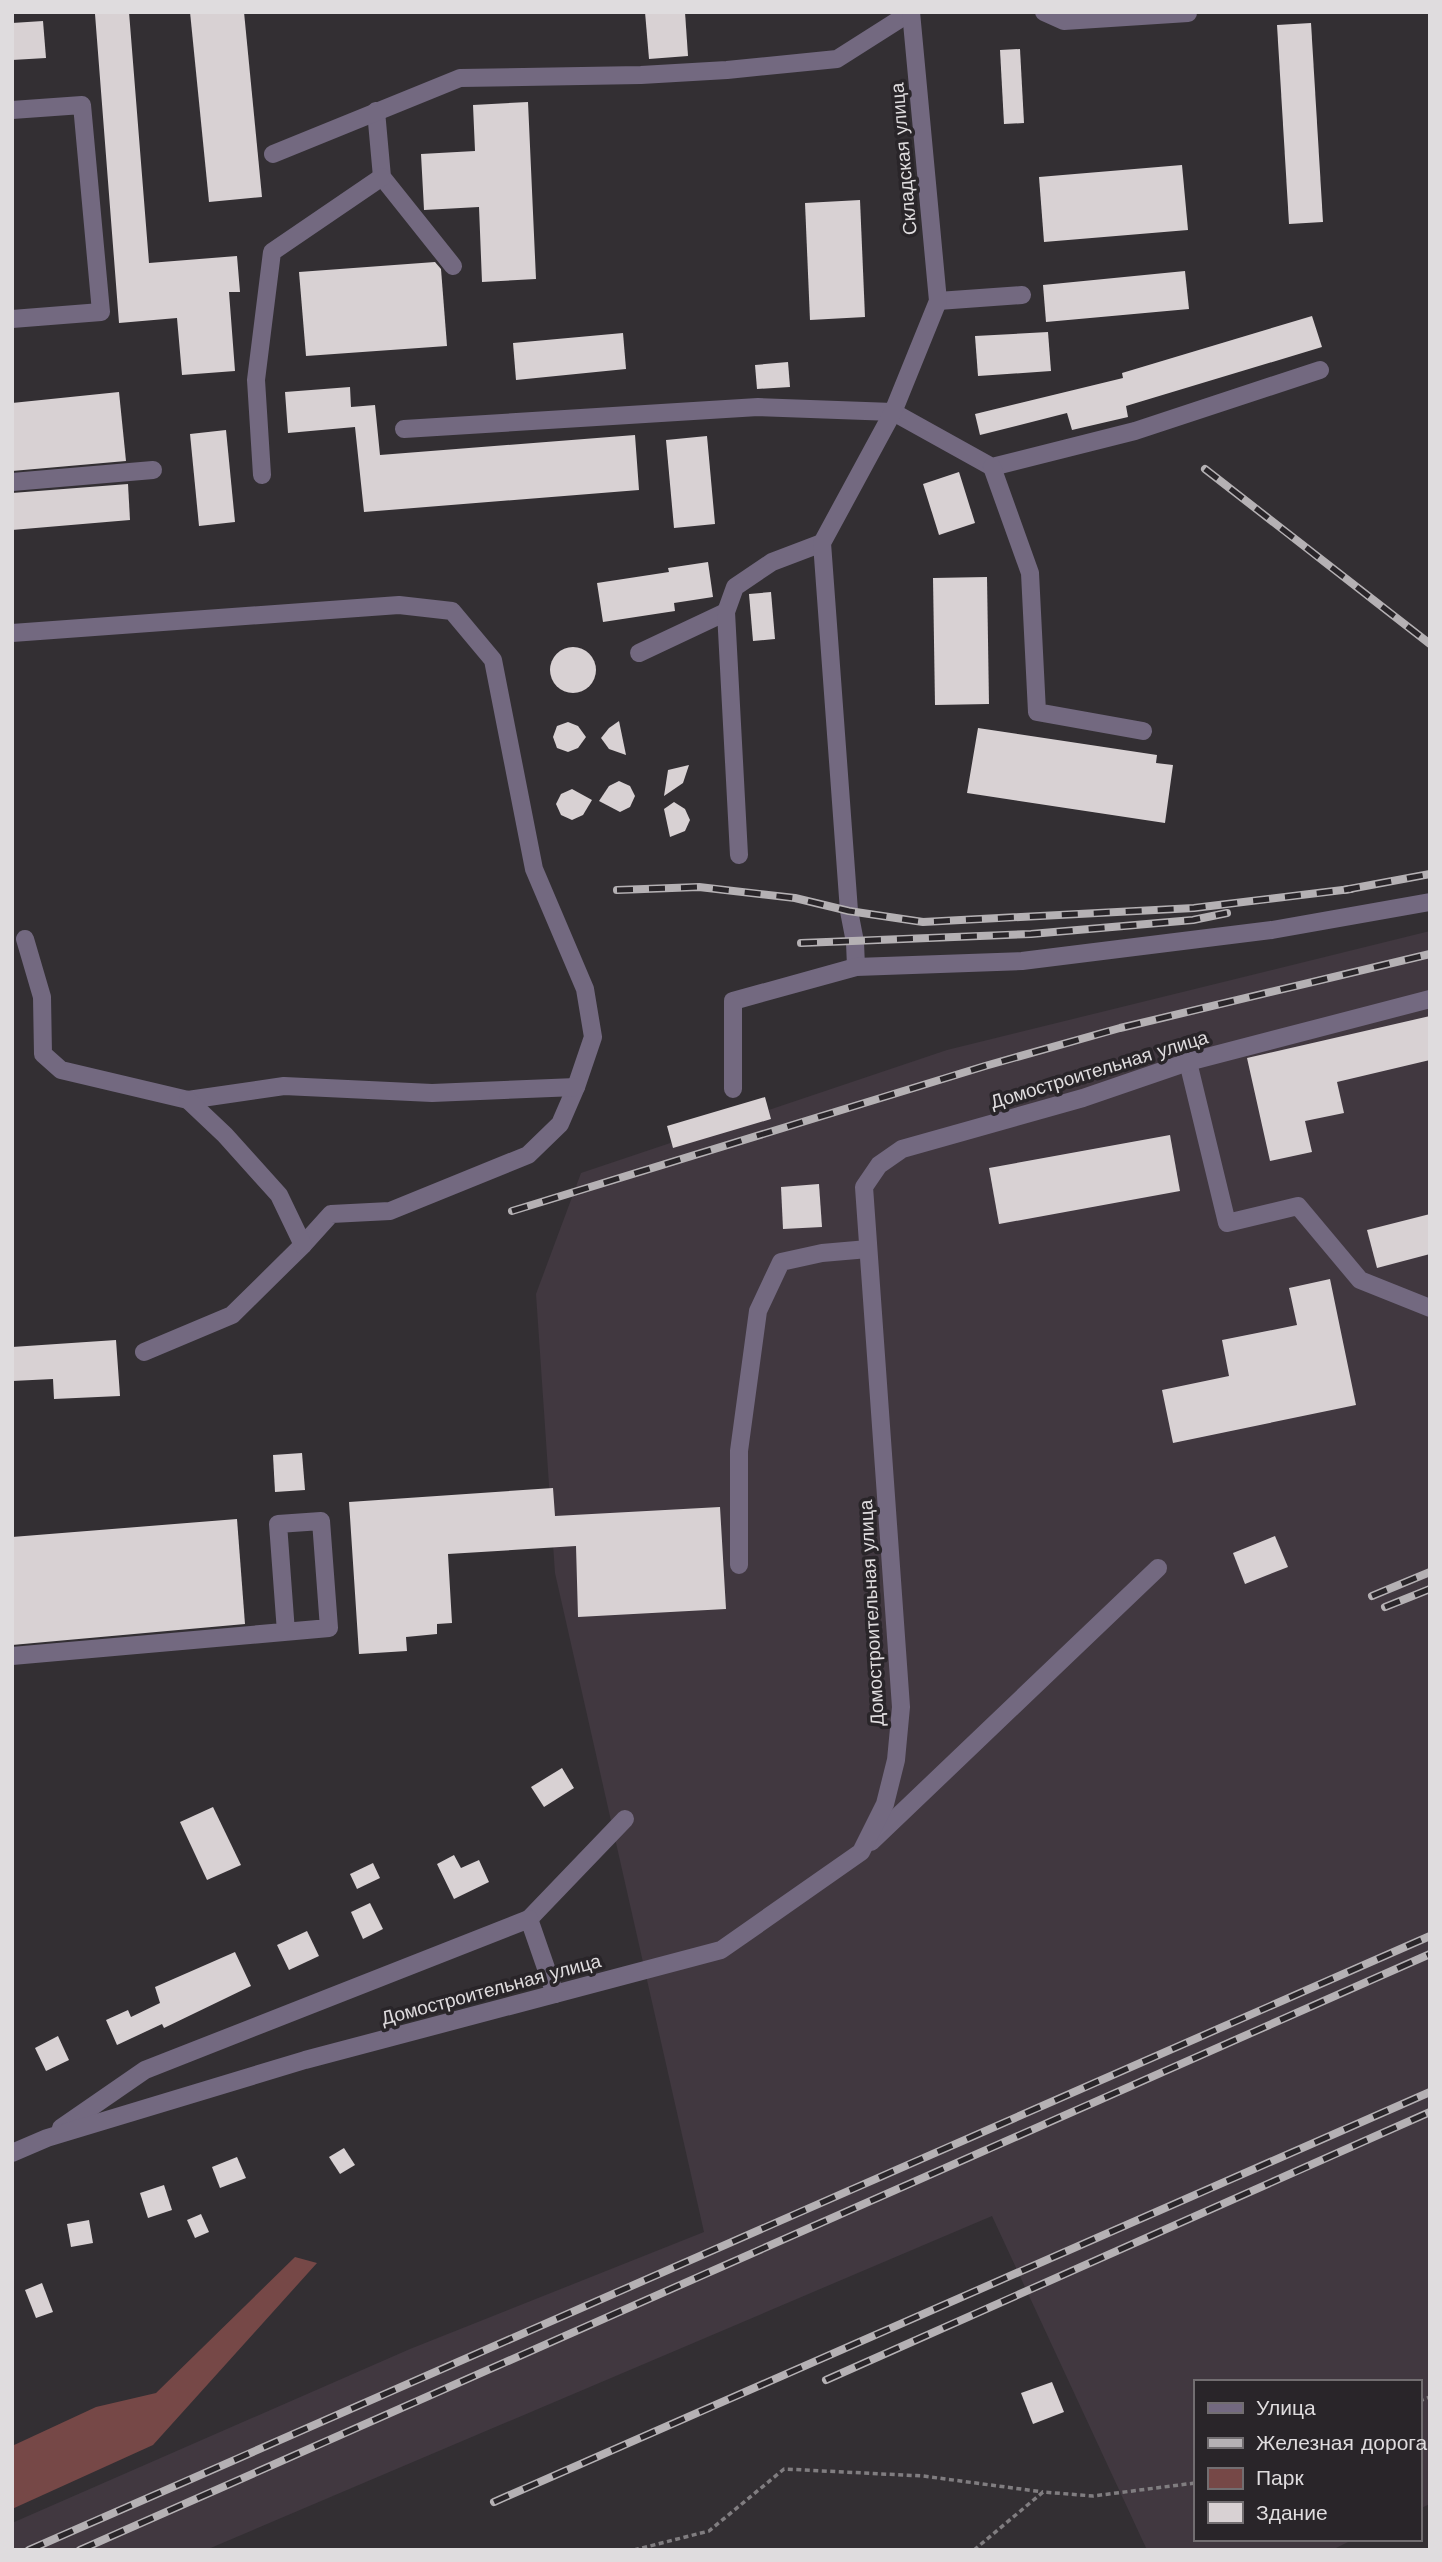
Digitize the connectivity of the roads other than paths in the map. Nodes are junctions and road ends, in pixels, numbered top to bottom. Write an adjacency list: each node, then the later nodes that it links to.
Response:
1 (911, 12): 5 (street); 10 (street, Складская улица)
2 (1044, 12): 3 (street)
3 (1188, 13)
4 (12, 110): 11 (street)
5 (376, 111): 6 (street); 7 (street)
6 (272, 154)
7 (382, 177): 8 (street); 17 (street)
8 (453, 266)
9 (1022, 295): 10 (street)
10 (937, 302): 13 (street)
11 (12, 319)
12 (1320, 370): 15 (street)
13 (893, 412): 14 (street); 15 (street); 19 (street)
14 (404, 429)
15 (992, 467): 23 (street)
16 (153, 470): 18 (street)
17 (262, 475)
18 (12, 482)
19 (822, 543): 20 (street); 27 (street)
20 (726, 612): 22 (street); 24 (street)
21 (12, 633): 30 (street)
22 (639, 653)
23 (1143, 731)
24 (739, 855)
25 (1430, 902): 27 (street)
26 (25, 939): 32 (street)
27 (856, 967): 31 (street)
28 (1430, 999): 29 (street, Домостроительная улица)
29 (1188, 1062): 34 (street, Домостроительная улица); 35 (street)
30 (576, 1087): 32 (street); 33 (street)
31 (733, 1089)
32 (188, 1100): 33 (street)
33 (303, 1245): 36 (street)
34 (868, 1249): 37 (street); 42 (street, Домостроительная улица)
35 (1430, 1308)
36 (144, 1352)
37 (738, 1565)
38 (1158, 1568): 42 (street)
39 (286, 1632): 39 (street); 40 (street)
40 (12, 1656)
41 (625, 1819): 43 (street)
42 (861, 1852): 44 (street, Домостроительная улица)
43 (529, 1919): 44 (street); 45 (street)
44 (555, 1994): 45 (street, Домостроительная улица)
45 (47, 2138): 46 (street, Домостроительная улица)
46 (12, 2153)

